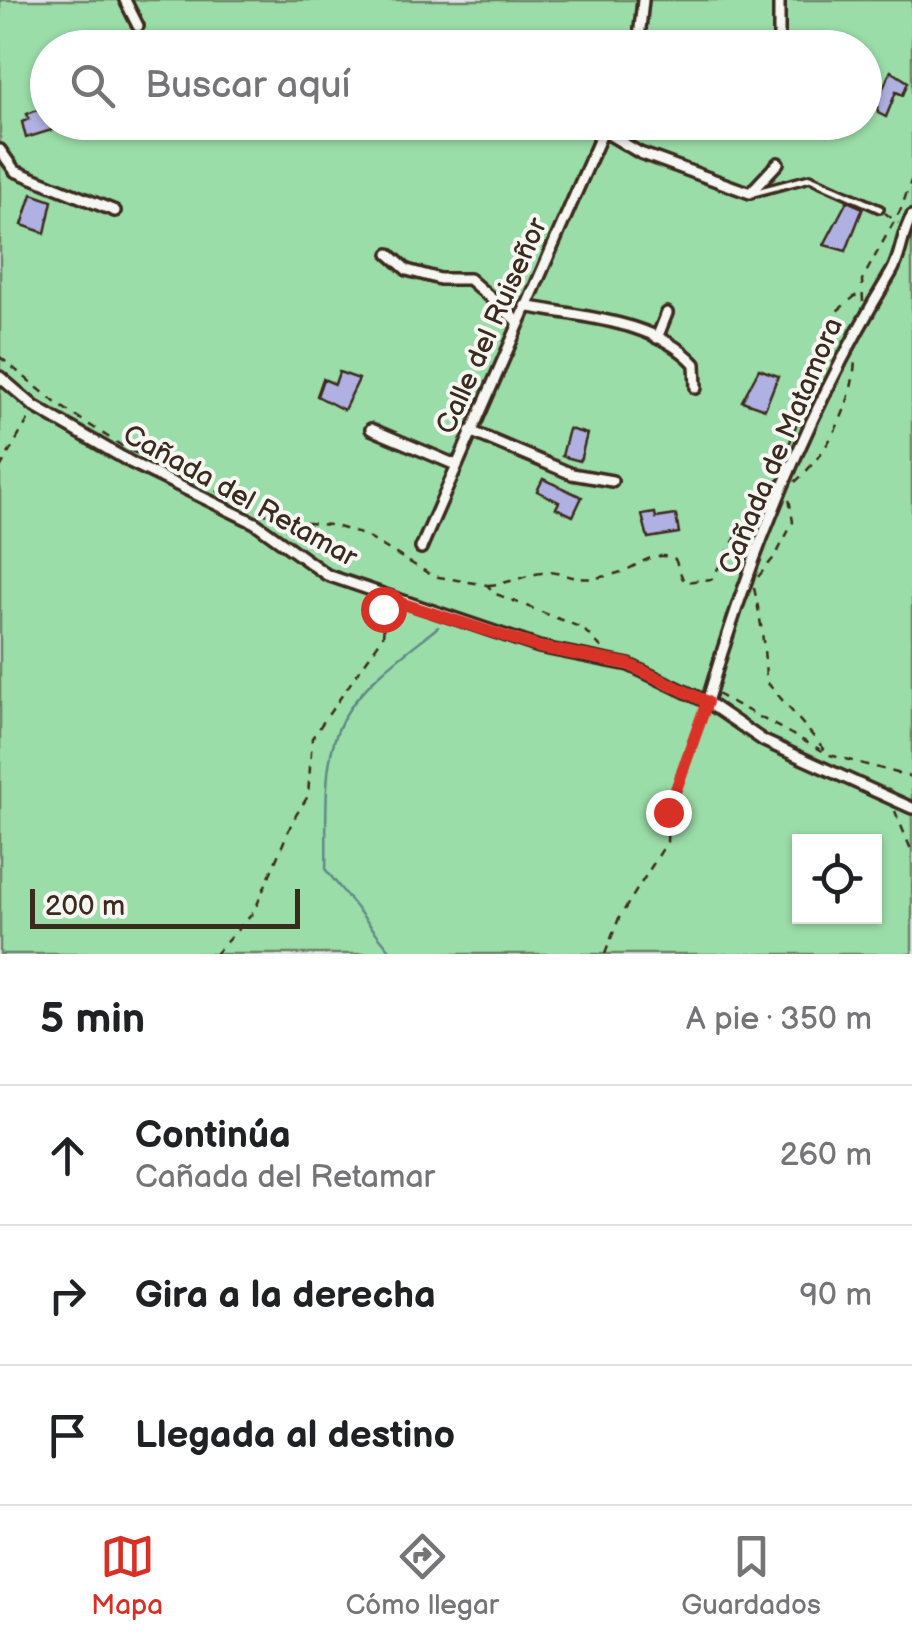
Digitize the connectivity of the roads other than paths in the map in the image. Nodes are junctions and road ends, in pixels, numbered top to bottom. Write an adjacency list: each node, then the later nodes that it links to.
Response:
1 (125, 0): 4 (street)
2 (643, 0): 5 (street)
3 (779, 0): 6 (street)
4 (138, 26)
5 (640, 30)
6 (778, 30)
7 (599, 140): 16 (street, Calle del Ruiseñor)
8 (623, 140): 11 (street)
9 (0, 150): 13 (street)
10 (778, 163): 11 (street)
11 (750, 193): 12 (lane)
12 (880, 209)
13 (115, 211)
14 (912, 216): 27 (street, Cañada de Matamora)
15 (389, 254): 18 (street)
16 (525, 306): 18 (street, Calle del Ruiseñor); 19 (street)
17 (667, 312): 19 (street)
18 (517, 321): 23 (street, Calle del Ruiseñor)
19 (656, 338): 21 (street)
20 (0, 377): 27 (street, Cañada del Retamar)
21 (696, 388)
22 (371, 429): 24 (street)
23 (470, 431): 24 (street, Calle del Ruiseñor); 25 (street)
24 (456, 465): 26 (street, Calle del Ruiseñor)
25 (612, 481)
26 (421, 548)
27 (709, 696): 28 (street, Cañada del Retamar)
28 (912, 808)

